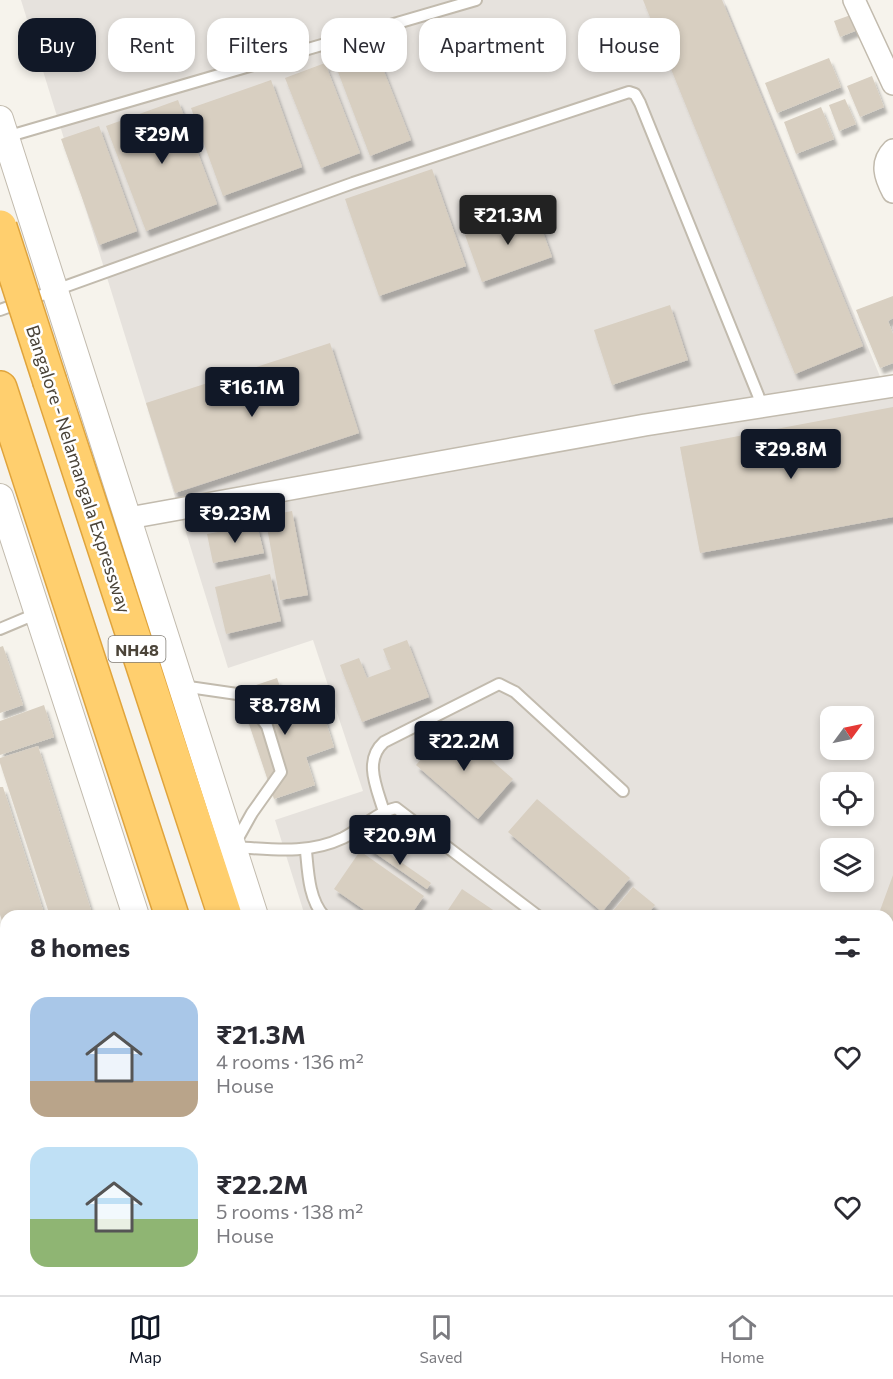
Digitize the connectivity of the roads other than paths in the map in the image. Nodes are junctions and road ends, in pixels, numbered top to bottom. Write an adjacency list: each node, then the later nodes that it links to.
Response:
1 (476, 0): 4 (lane)
2 (854, 0): 3 (street)
3 (893, 84)
4 (3, 128): 8 (street)
5 (893, 150): 6 (street)
6 (893, 192)
7 (0, 227): 24 (highway, Bangalore - Nelamangala Expressway / NH48, bridge)
8 (54, 291): 9 (lane); 12 (lane); 14 (street)
9 (0, 310)
10 (893, 386): 12 (street)
11 (0, 388): 23 (highway, NH48)
12 (762, 405): 14 (street)
13 (2, 508): 15 (street)
14 (129, 518): 17 (street)
15 (38, 613): 16 (lane); 22 (street)
16 (0, 628)
17 (182, 686): 20 (street); 20 (lane)
18 (623, 791): 19 (lane)
19 (384, 812): 21 (lane); 27 (lane)
20 (233, 847): 21 (lane); 25 (street)
21 (306, 851): 26 (lane)
22 (134, 910)
23 (170, 910)
24 (223, 910)
25 (253, 910)
26 (318, 910)
27 (530, 910)

